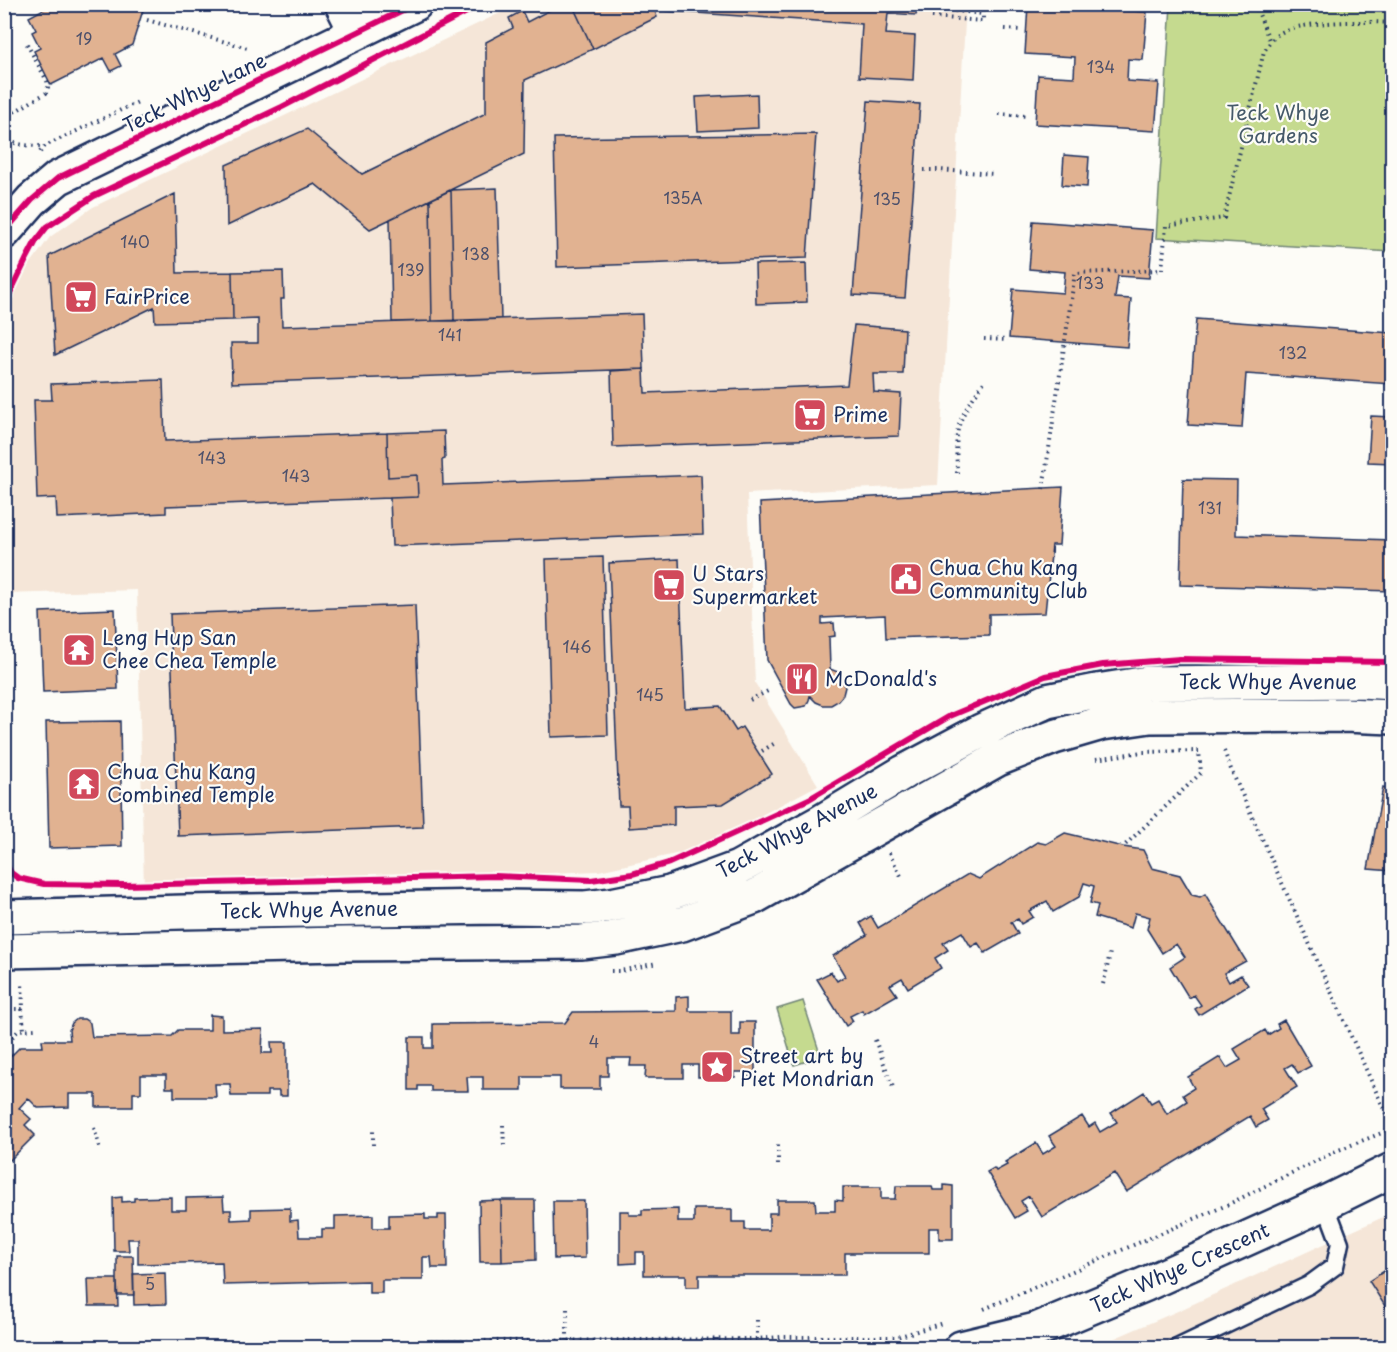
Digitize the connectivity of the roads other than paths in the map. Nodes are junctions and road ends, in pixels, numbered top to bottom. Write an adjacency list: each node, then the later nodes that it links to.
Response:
1 (415, 4): 2 (main road, Teck Whye Lane)
2 (349, 18): 3 (main road, Teck Whye Lane)
3 (4, 232)
4 (1392, 683): 6 (main road, Teck Whye Avenue)
5 (1392, 717): 7 (main road, Teck Whye Avenue)
6 (4, 917)
7 (13, 964)
8 (1392, 1170): 9 (main road, Teck Whye Crescent)
9 (1324, 1203): 10 (main road, Teck Whye Crescent); 11 (lane)
10 (955, 1334)
11 (1177, 1347)

